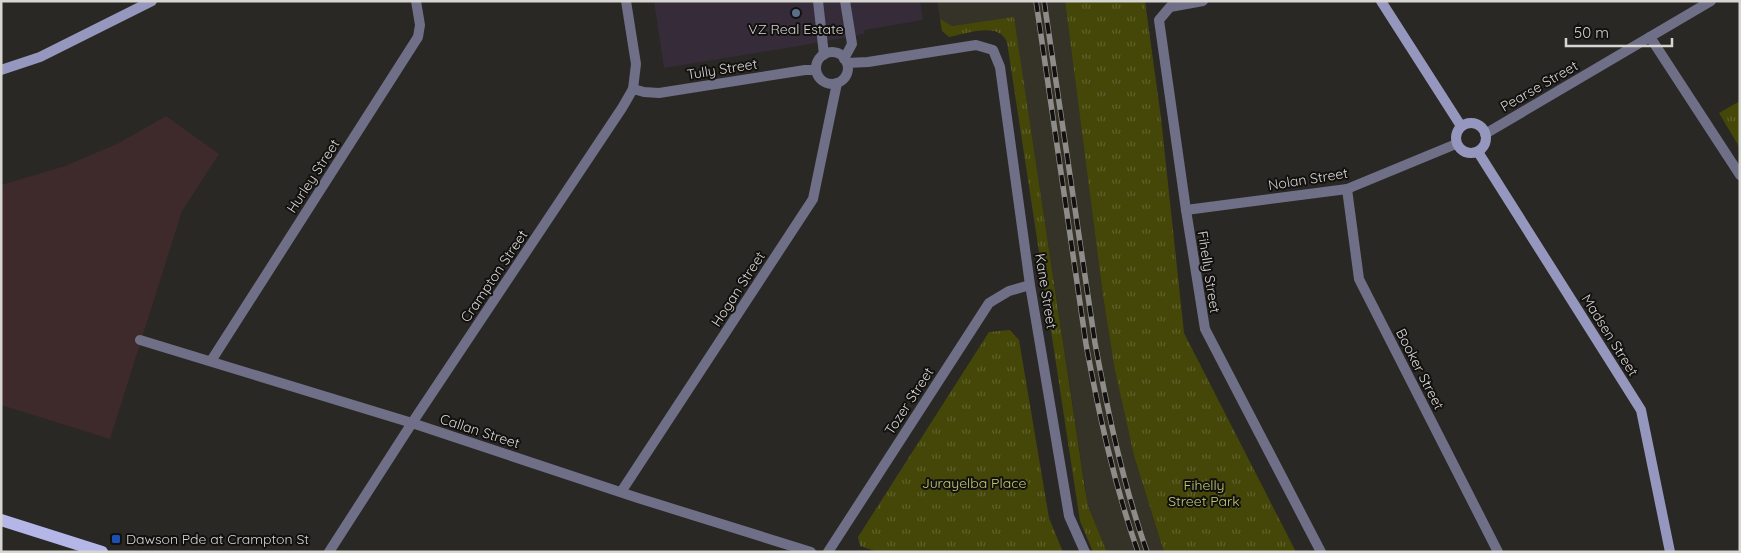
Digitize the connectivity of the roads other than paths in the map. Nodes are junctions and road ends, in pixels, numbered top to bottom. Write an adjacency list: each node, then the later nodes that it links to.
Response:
1 (152, 1): 12 (street)
2 (416, 1): 25 (street, Hurley Street)
3 (626, 1): 15 (street, Crampton Street)
4 (818, 1): 10 (street)
5 (845, 1): 11 (street)
6 (1203, 1): 22 (street, Fihelly Street)
7 (1381, 1): 16 (street)
8 (1711, 1): 9 (street, Pearse Street)
9 (1650, 36): 17 (street, Pearse Street); 20 (street)
10 (824, 55): 11 (street); 13 (street)
11 (846, 61): 14 (street); 23 (street, Kane Street)
12 (1, 70)
13 (816, 70): 14 (street); 15 (street, Tully Street)
14 (837, 84): 27 (street, Hogan Street)
15 (632, 89): 26 (street, Crampton Street)
16 (1462, 126): 17 (street); 18 (street)
17 (1485, 134): 19 (street)
18 (1456, 144): 19 (street); 21 (street, Nolan Street)
19 (1478, 152): 36 (street, Madsen Street)
20 (1740, 175)
21 (1347, 189): 22 (street, Nolan Street); 35 (street, Booker Street)
22 (1186, 210): 34 (street, Fihelly Street)
23 (1030, 286): 32 (street, Tozer Street); 33 (street, Kane Street)
24 (140, 340): 25 (street, Callan Street)
25 (211, 361): 26 (street, Callan Street)
26 (412, 423): 27 (street, Callan Street); 30 (street, Crampton Street)
27 (621, 492): 31 (street, Callan Street)
28 (1, 520): 29 (main road)
29 (102, 552)
30 (329, 552)
31 (811, 552)
32 (828, 552)
33 (1085, 552)
34 (1322, 552)
35 (1498, 552)
36 (1670, 552)

